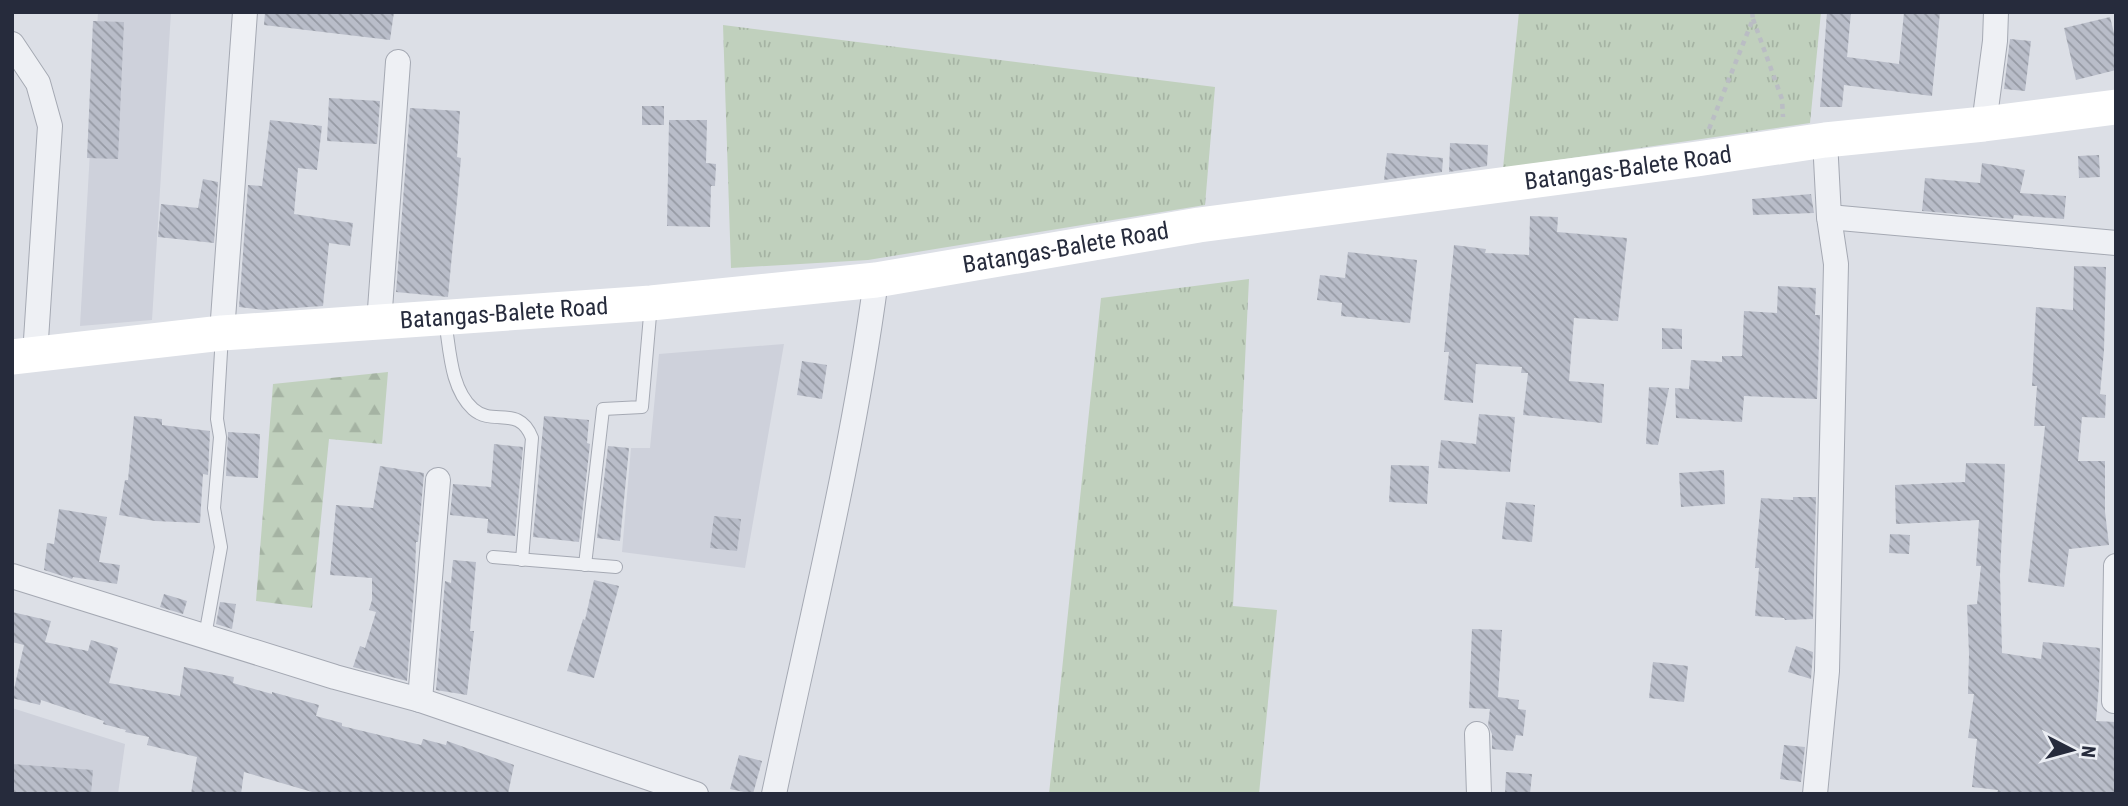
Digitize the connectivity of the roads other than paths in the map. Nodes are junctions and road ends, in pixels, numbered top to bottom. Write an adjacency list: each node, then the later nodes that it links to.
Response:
1 (245, 12): 14 (street)
2 (1996, 12): 6 (street)
3 (12, 44): 15 (street)
4 (398, 62): 13 (street)
5 (2116, 107): 6 (main road, Batangas-Balete Road)
6 (1984, 124): 7 (main road, Batangas-Balete Road)
7 (1825, 140): 8 (street); 10 (main road, Batangas-Balete Road)
8 (1829, 216): 9 (street); 30 (street)
9 (2116, 243)
10 (876, 280): 11 (main road, Batangas-Balete Road); 28 (street)
11 (651, 303): 12 (main road, Batangas-Balete Road); 19 (lane)
12 (444, 317): 13 (main road, Batangas-Balete Road); 18 (lane)
13 (379, 323): 14 (main road, Batangas-Balete Road)
14 (222, 333): 15 (main road, Batangas-Balete Road); 23 (lane)
15 (24, 356)
16 (438, 480): 24 (street)
17 (493, 557): 18 (lane)
18 (522, 560): 19 (lane)
19 (585, 565): 21 (lane)
20 (2116, 566): 25 (street)
21 (616, 567)
22 (12, 576): 23 (street)
23 (205, 636): 24 (street)
24 (420, 700): 27 (street)
25 (2114, 701)
26 (1477, 734): 29 (street)
27 (696, 794)
28 (774, 794)
29 (1479, 794)
30 (1815, 794)

